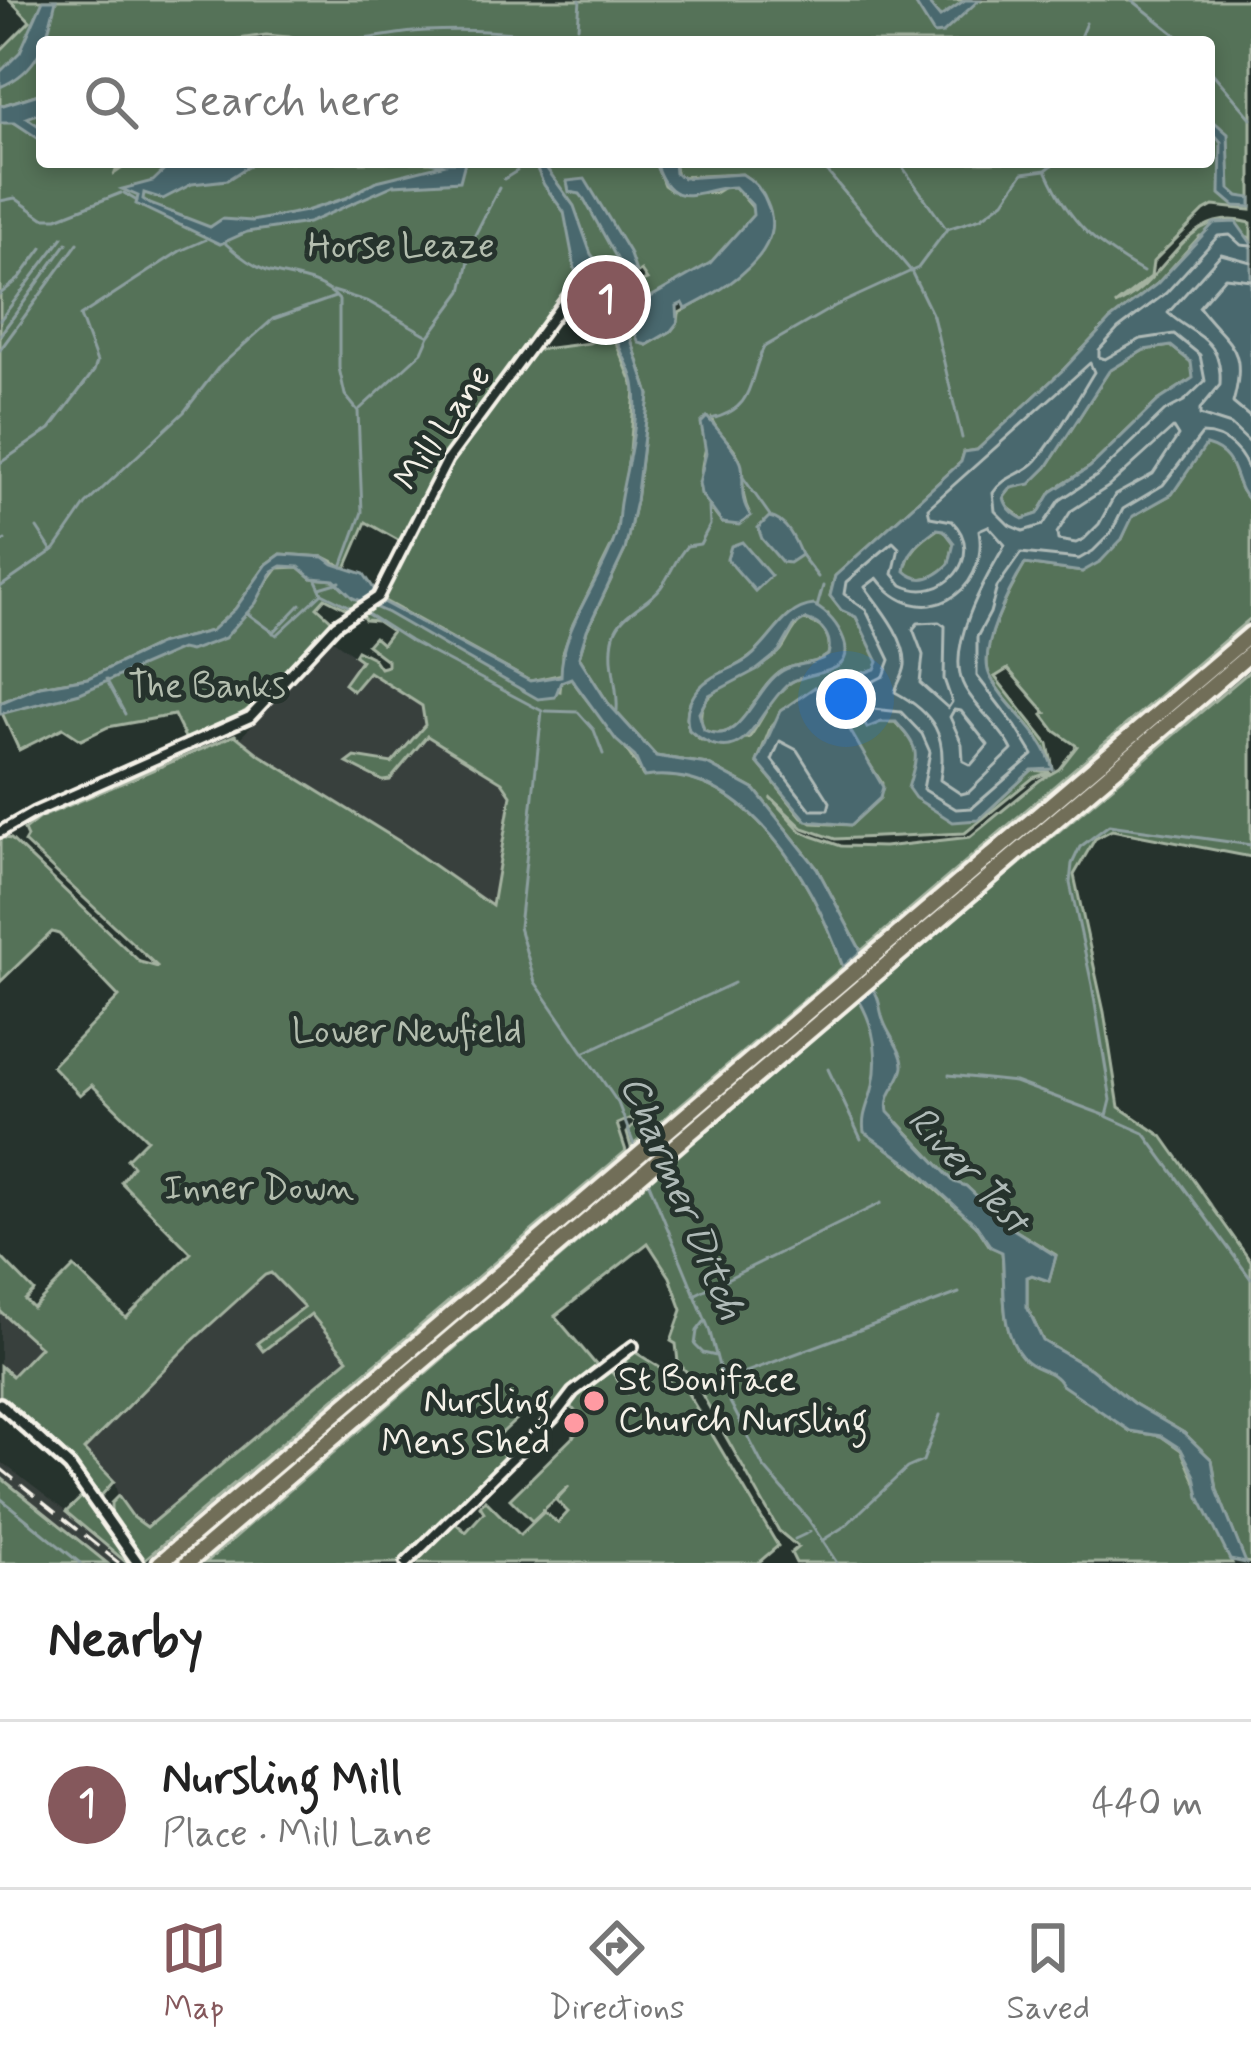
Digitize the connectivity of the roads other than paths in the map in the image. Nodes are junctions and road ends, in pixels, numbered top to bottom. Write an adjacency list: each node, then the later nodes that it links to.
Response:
1 (567, 298): 6 (street, Mill Lane)
2 (1251, 634): 4 (highway)
3 (1251, 653): 4 (highway)
4 (1083, 787): 5 (highway)
5 (1065, 803): 7 (highway); 7 (highway)
6 (0, 832)
7 (837, 998): 8 (highway); 8 (highway)
8 (624, 1179): 11 (highway); 13 (highway)
9 (633, 1346): 14 (street)
10 (0, 1404): 12 (street)
11 (161, 1562)
12 (138, 1563)
13 (187, 1563)
14 (406, 1563)

